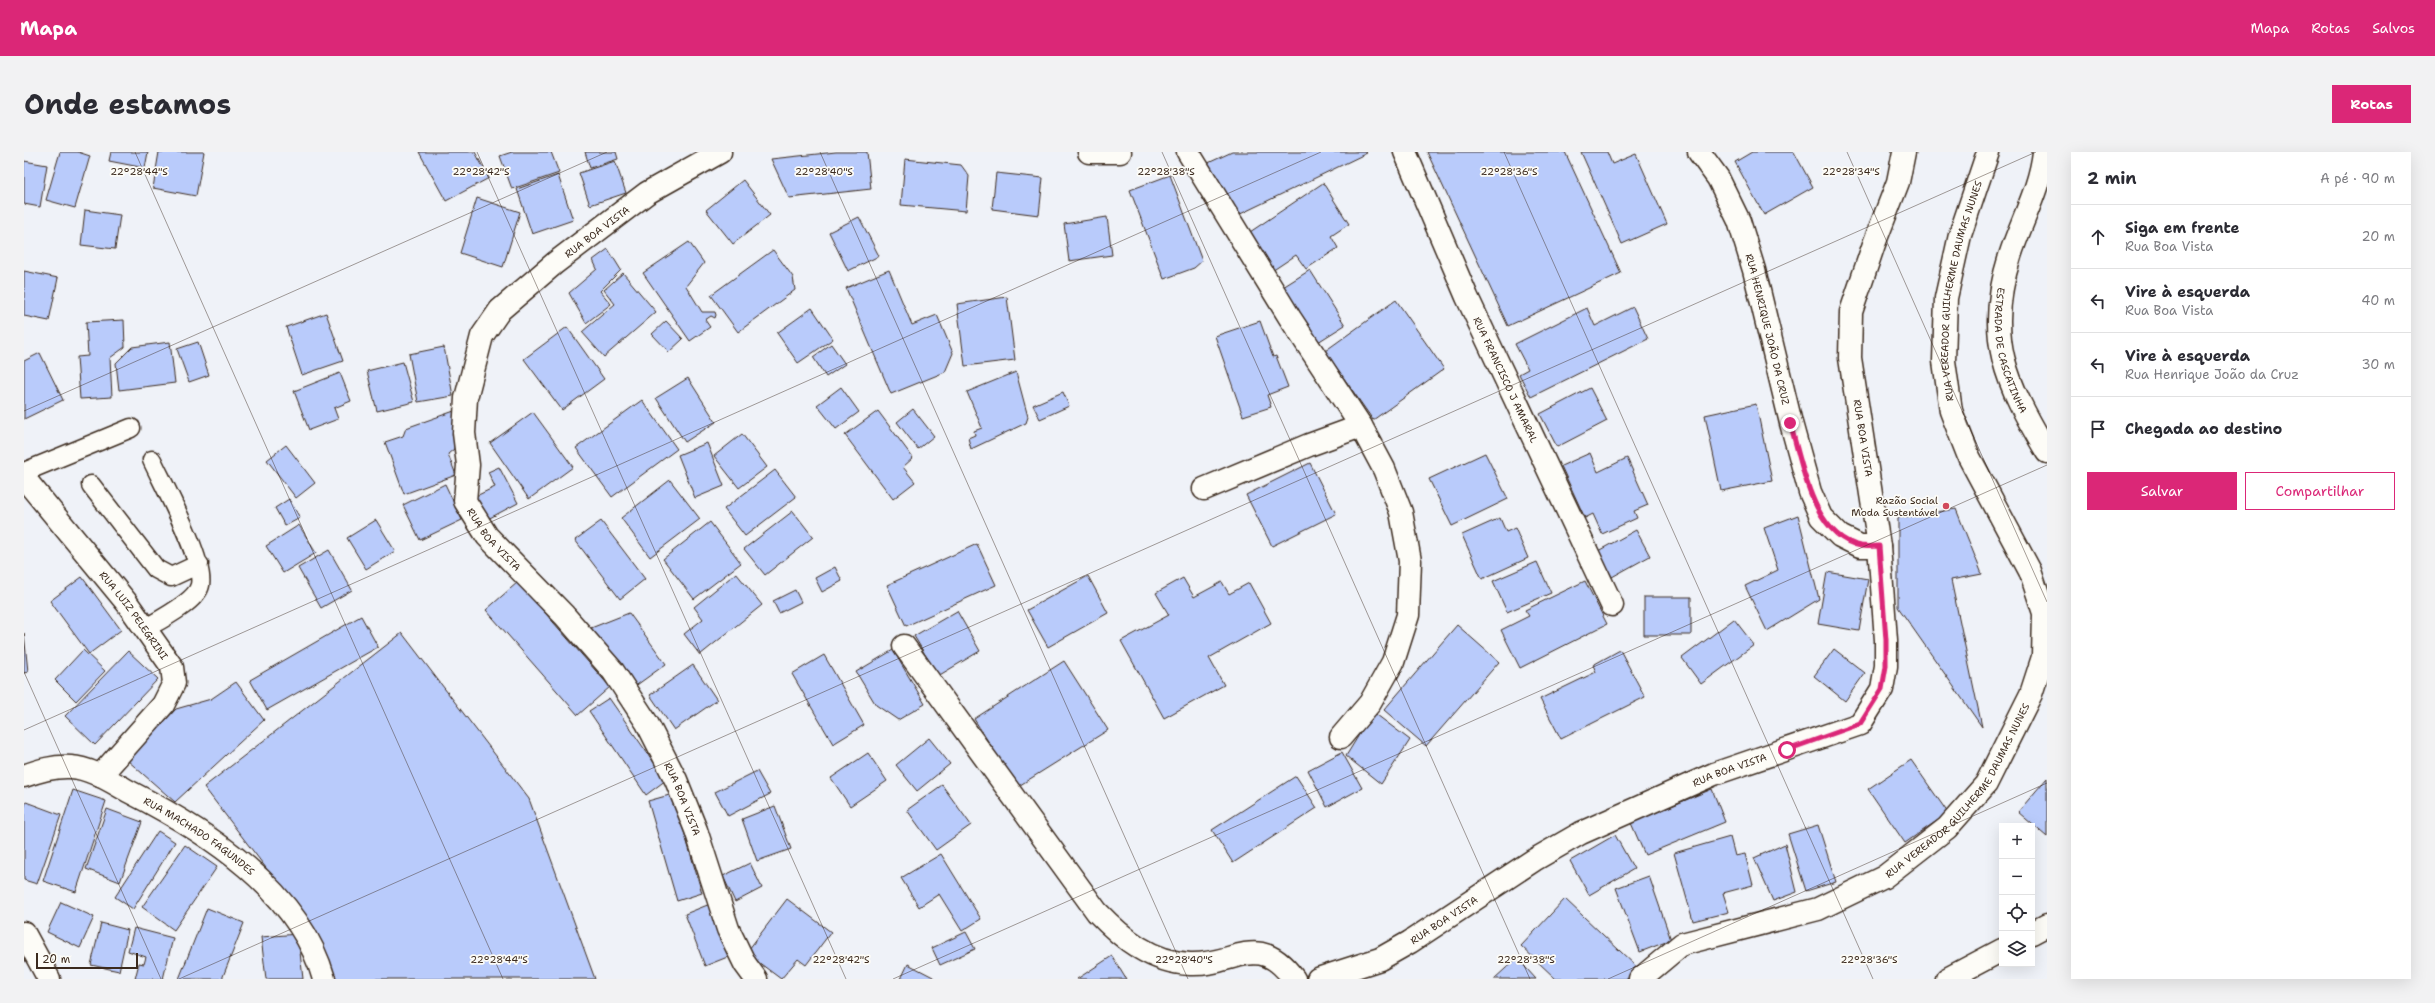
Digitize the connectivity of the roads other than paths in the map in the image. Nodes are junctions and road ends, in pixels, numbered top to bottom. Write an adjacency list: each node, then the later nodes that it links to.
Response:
1 (720, 152): 32 (street, RUA BOA VISTA)
2 (1089, 152): 3 (street)
3 (1120, 152)
4 (1188, 152): 10 (street)
5 (1406, 152): 20 (street, RUA FRANCISCO J AMARAL)
6 (1699, 152): 18 (street, RUA HENRIQUE JOÃO DA CRUZ)
7 (1904, 152): 18 (street, RUA BOA VISTA)
8 (1988, 152): 35 (street, RUA VEREADOR GUILHERME DAUMAS NUNES)
9 (2044, 152): 12 (street, ESTRADA DE CASCATINHA)
10 (1361, 426): 17 (street); 23 (street)
11 (131, 428): 14 (lane)
12 (2047, 452)
13 (152, 460): 19 (lane)
14 (24, 472)
15 (24, 478): 21 (street, RUA LUIZ PELEGRINI)
16 (91, 485): 19 (lane)
17 (1204, 489)
18 (1879, 546): 34 (street, RUA BOA VISTA)
19 (199, 564): 21 (lane)
20 (1612, 606)
21 (146, 628): 25 (street, RUA LUIZ PELEGRINI)
22 (904, 646): 33 (street)
23 (1341, 737)
24 (24, 776): 25 (street, RUA MACHADO FAGUNDES)
25 (100, 776): 31 (street, RUA MACHADO FAGUNDES)
26 (2047, 925): 27 (street)
27 (2035, 931)
28 (24, 933): 30 (street)
29 (1999, 952): 36 (street)
30 (49, 979)
31 (324, 979)
32 (756, 979)
33 (1294, 979)
34 (1318, 979)
35 (1640, 979)
36 (1948, 979)

